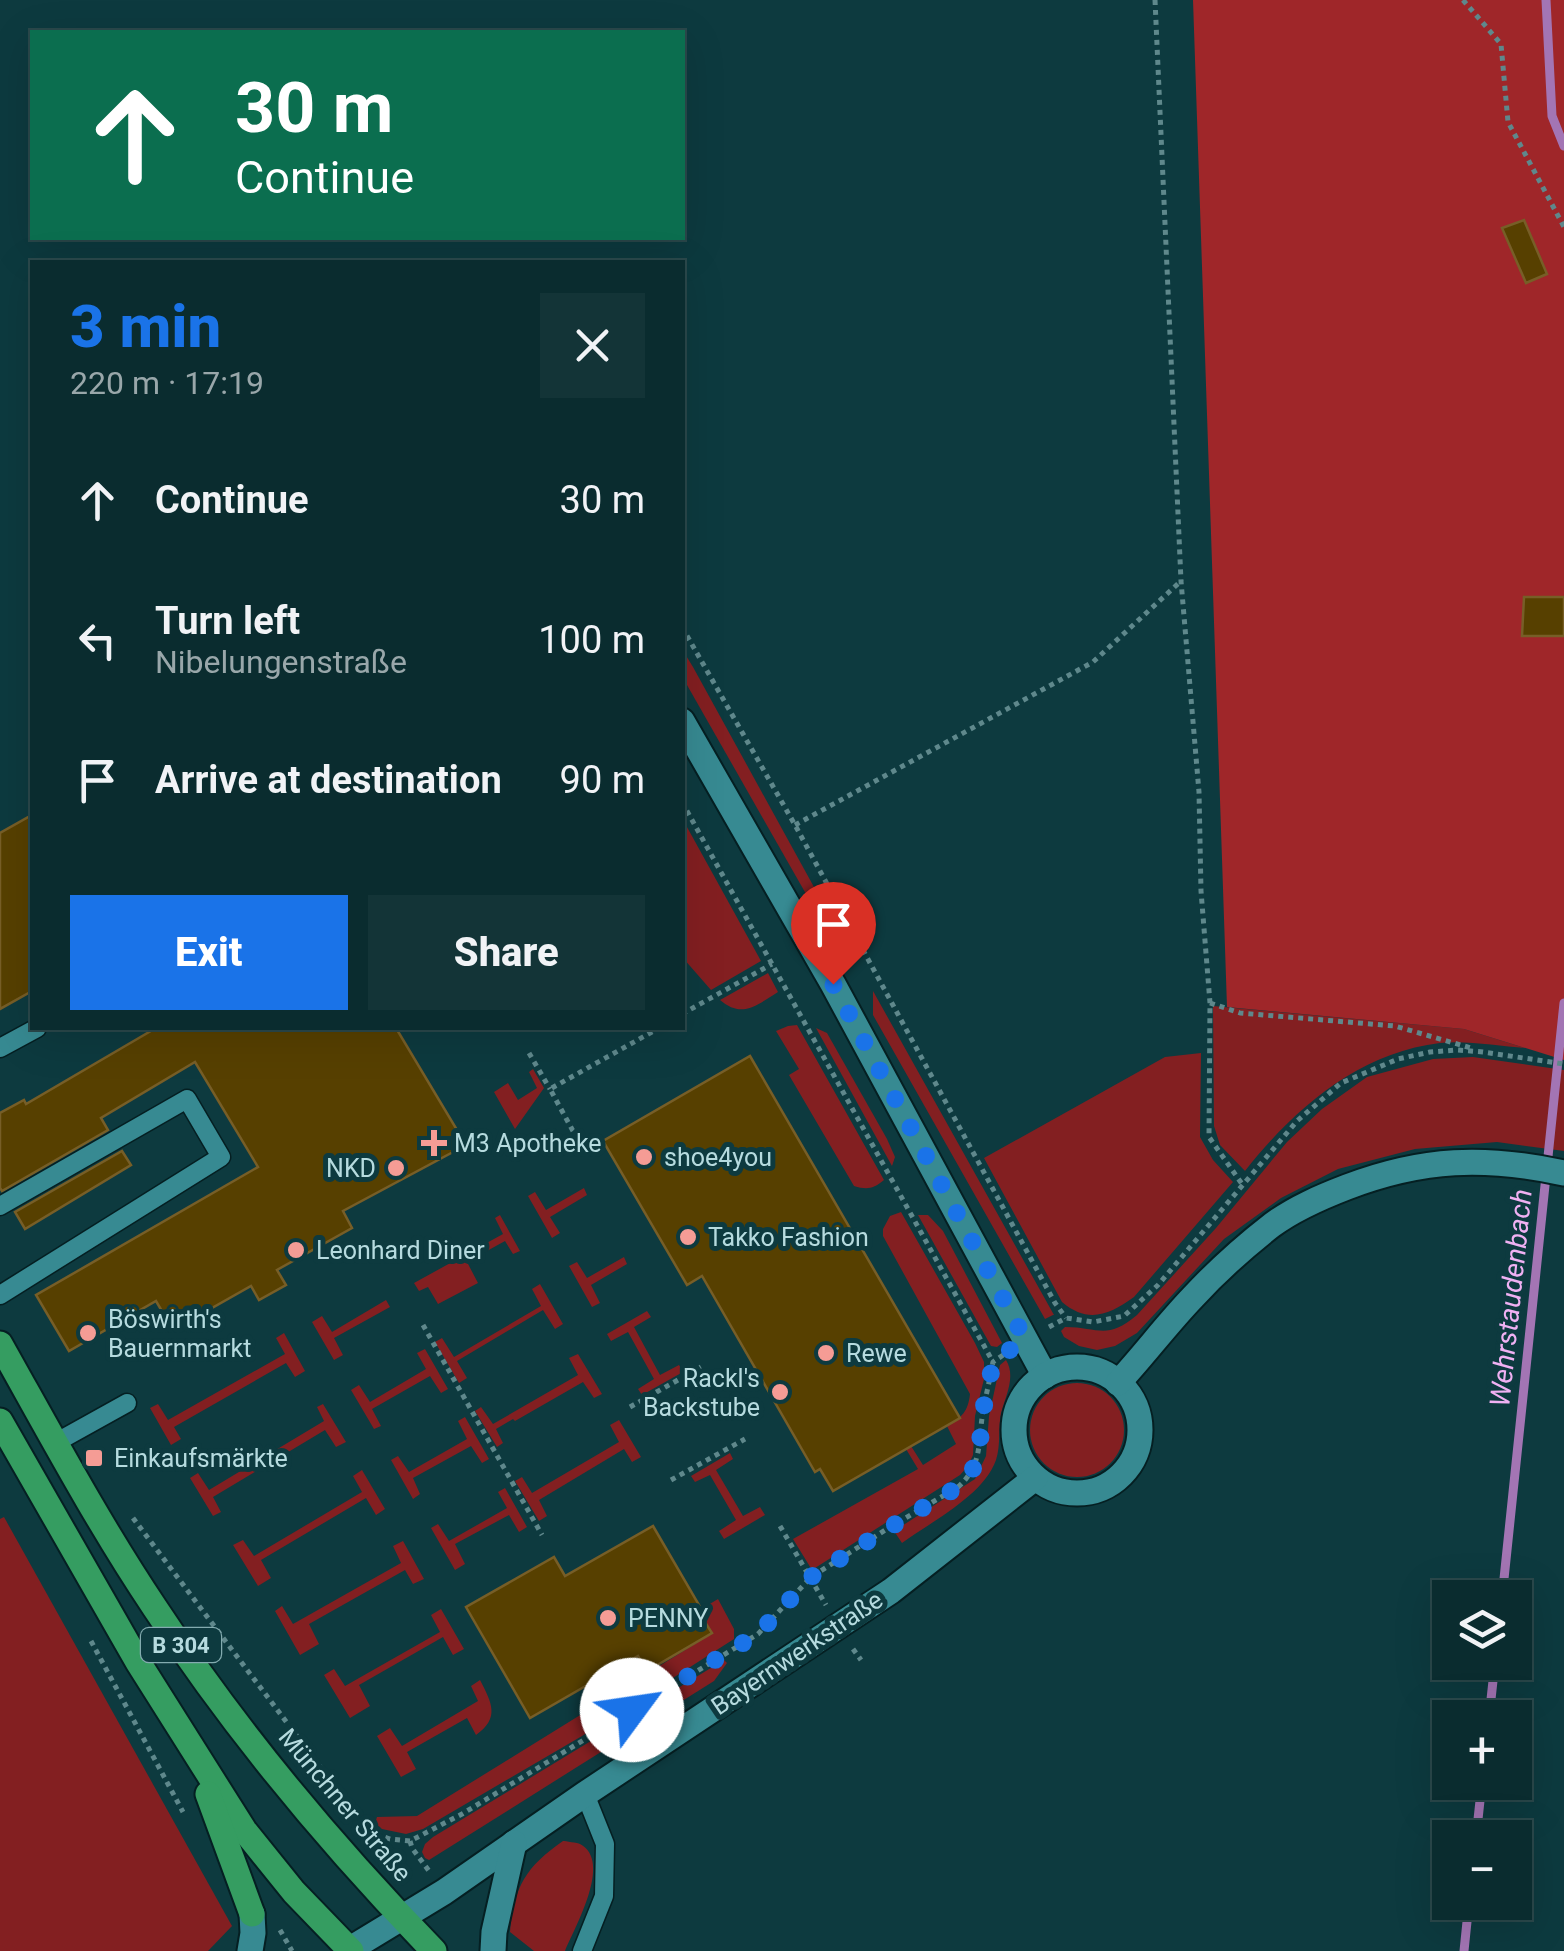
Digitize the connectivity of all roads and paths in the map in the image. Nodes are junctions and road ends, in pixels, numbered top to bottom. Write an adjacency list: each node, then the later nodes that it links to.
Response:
1 (1155, 0): 4 (path)
2 (1463, 0): 3 (path)
3 (1564, 227)
4 (1181, 581): 8 (path); 10 (path)
5 (685, 632): 8 (path)
6 (685, 725): 26 (street)
7 (685, 807): 9 (path)
8 (796, 825): 24 (path)
9 (772, 964): 11 (path); 28 (path)
10 (1210, 1003): 15 (path); 21 (path)
11 (685, 1012)
12 (33, 1030): 14 (lane)
13 (655, 1030): 18 (path)
14 (0, 1048)
15 (1483, 1052): 17 (path); 21 (path)
16 (530, 1053): 18 (path)
17 (1564, 1064)
18 (550, 1089): 19 (path)
19 (573, 1131)
20 (1564, 1174): 31 (street)
21 (1242, 1184): 24 (path)
22 (0, 1206): 23 (lane)
23 (0, 1295)
24 (1066, 1318): 26 (path)
25 (423, 1326): 42 (path)
26 (1025, 1339): 28 (path); 30 (street)
27 (0, 1344): 36 (main road, Münchner Straße / B 304)
28 (993, 1362): 43 (path, Münchner Straße)
29 (701, 1367): 33 (path)
30 (1045, 1376): 31 (street); 38 (street)
31 (1118, 1383): 38 (street)
32 (127, 1403): 36 (lane)
33 (630, 1407)
34 (0, 1421): 37 (main road, Münchner Straße / B 304)
35 (745, 1438): 39 (path)
36 (56, 1443): 37 (main road); 52 (main road, Münchner Straße / B 304)
37 (23, 1462): 47 (main road, Münchner Straße / B 304)
38 (1035, 1478): 44 (street, Bayernwerkstraße)
39 (671, 1480)
40 (124, 1506): 50 (path, Münchner Straße)
41 (780, 1526): 43 (path)
42 (542, 1536)
43 (811, 1577): 44 (path); 50 (path, Münchner Straße)
44 (838, 1626): 46 (path); 48 (street, Bayernwerkstraße)
45 (84, 1627): 49 (path)
46 (861, 1660)
47 (192, 1752): 53 (main road); 56 (main road, Münchner Straße / B 304)
48 (585, 1794): 51 (street, Bayernwerkstraße); 59 (lane)
49 (185, 1816)
50 (370, 1832): 52 (path)
51 (514, 1844): 54 (street, Bayernwerkstraße); 58 (street)
52 (342, 1852): 54 (main road, Münchner Straße / B 304)
53 (252, 1914): 55 (street)
54 (402, 1918): 56 (street, Münchner Straße); 57 (main road, B 304)
55 (250, 1951)
56 (349, 1951)
57 (434, 1951)
58 (492, 1951)
59 (582, 1951)

